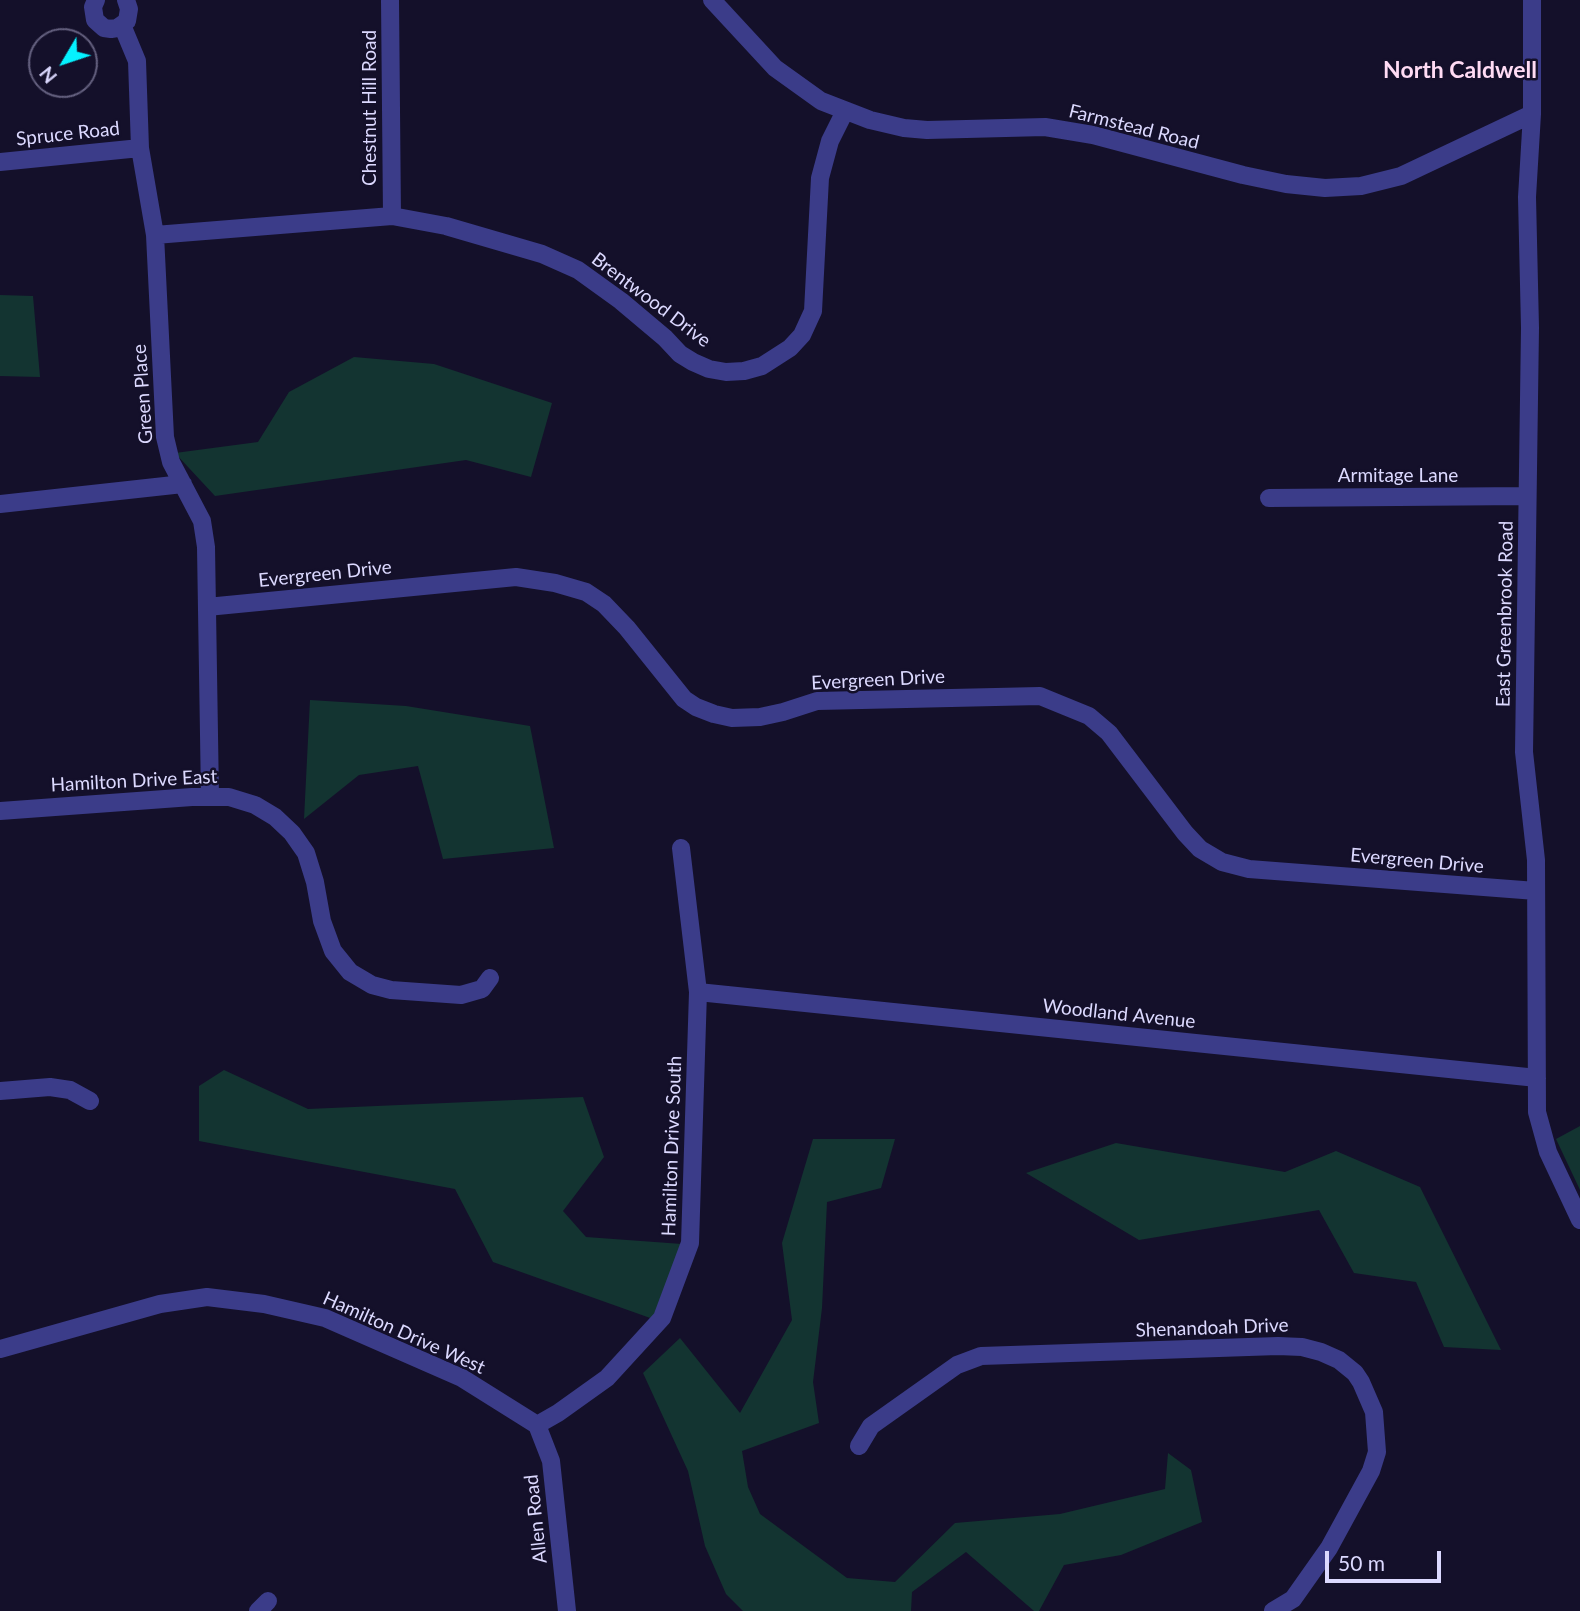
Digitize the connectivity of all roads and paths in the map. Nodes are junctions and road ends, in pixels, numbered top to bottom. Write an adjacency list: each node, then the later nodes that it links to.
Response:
1 (96, 0): 6 (street)
2 (126, 0): 6 (street)
3 (390, 0): 11 (street, Chestnut Hill Road)
4 (712, 0): 7 (street, Farmstead Road)
5 (1532, 0): 8 (street, East Greenbrook Road)
6 (122, 25): 9 (street, Green Place)
7 (845, 111): 8 (street, Farmstead Road); 11 (street, Brentwood Drive)
8 (1532, 114): 14 (street, East Greenbrook Road)
9 (140, 148): 10 (street, Spruce Road); 12 (street, Green Place)
10 (0, 162)
11 (392, 216): 12 (street, Brentwood Drive)
12 (155, 236): 13 (street, Green Place)
13 (183, 484): 16 (street); 17 (street, Green Place)
14 (1527, 496): 15 (street, Armitage Lane); 21 (street, East Greenbrook Road)
15 (1269, 498)
16 (0, 504)
17 (207, 607): 18 (street, Green Place); 21 (street, Evergreen Drive)
18 (210, 797): 19 (street, Hamilton Drive East); 22 (street, Hamilton Drive East)
19 (0, 811)
20 (681, 848): 23 (street, Hamilton Drive South)
21 (1536, 891): 24 (street, East Greenbrook Road)
22 (490, 978)
23 (698, 992): 24 (street, Woodland Avenue); 29 (street, Hamilton Drive South)
24 (1537, 1078): 27 (street, East Greenbrook Road)
25 (0, 1091): 26 (street)
26 (90, 1101)
27 (1580, 1220)
28 (0, 1349): 29 (street, Hamilton Drive West)
29 (537, 1424): 31 (street, Allen Road)
30 (859, 1446): 32 (street, Shenandoah Drive)
31 (567, 1611)
32 (1273, 1611)

